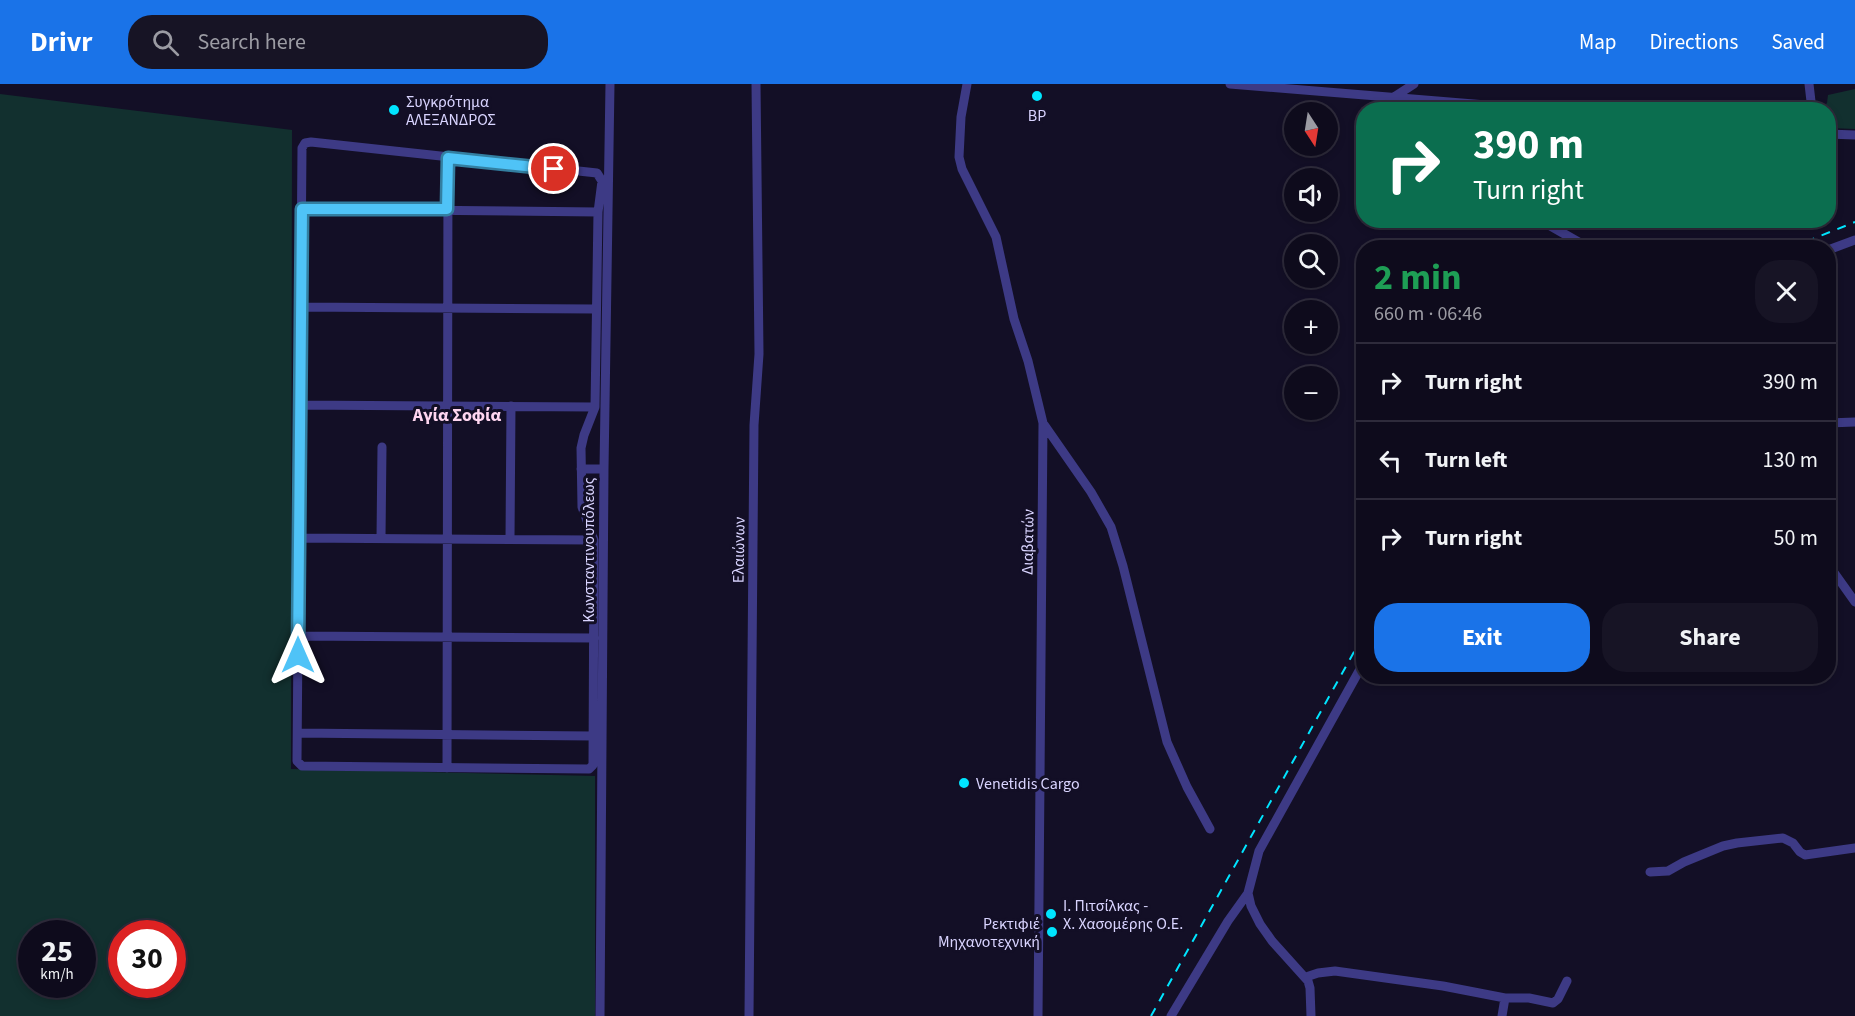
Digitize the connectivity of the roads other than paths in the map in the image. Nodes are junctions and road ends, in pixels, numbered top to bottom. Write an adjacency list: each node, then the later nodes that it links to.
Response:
1 (610, 84): 33 (street, Κωνσταντινουπόλεως)
2 (756, 84): 57 (street, Ελαιώνων)
3 (967, 84): 29 (street, Διαβατών)
4 (1230, 84): 7 (street)
5 (1414, 84): 7 (street)
6 (1809, 84): 10 (street)
7 (1394, 97): 8 (street); 9 (street)
8 (1396, 102)
9 (1452, 102)
10 (1811, 102)
11 (1836, 134): 12 (street)
12 (1855, 135)
13 (448, 158): 14 (street); 15 (street); 16 (street)
14 (302, 209): 15 (street); 21 (street)
15 (447, 209): 16 (street); 22 (street)
16 (598, 212): 23 (street)
17 (1554, 228): 18 (street)
18 (1575, 240)
19 (1855, 240): 20 (street)
20 (1836, 247)
21 (300, 307): 22 (street); 24 (street)
22 (447, 308): 23 (street); 25 (street)
23 (596, 309): 27 (street)
24 (299, 405): 25 (street); 34 (street)
25 (447, 406): 26 (street); 36 (street)
26 (512, 406): 27 (street); 37 (street)
27 (595, 407): 32 (street)
28 (1855, 422): 30 (street)
29 (1043, 423): 49 (street); 58 (street, Διαβατών)
30 (1836, 423)
31 (381, 447): 35 (street)
32 (582, 469): 33 (street); 38 (street)
33 (603, 469): 56 (street, Κωνσταντινουπόλεως)
34 (299, 538): 35 (street); 41 (street)
35 (381, 538): 36 (street)
36 (446, 538): 37 (street); 42 (street)
37 (510, 539): 38 (street)
38 (594, 540): 43 (street)
39 (1836, 575): 40 (street)
40 (1855, 602)
41 (298, 636): 42 (street); 45 (street)
42 (446, 636): 43 (street); 46 (street)
43 (594, 638): 47 (street)
44 (1356, 676): 52 (street)
45 (298, 733): 46 (street); 48 (street)
46 (446, 734): 47 (street); 48 (street)
47 (593, 736): 48 (street)
48 (447, 768)
49 (1210, 829)
50 (1855, 848): 51 (street)
51 (1650, 872)
52 (1248, 893): 53 (street); 59 (street)
53 (1306, 977): 55 (street); 60 (street)
54 (1567, 981): 55 (street)
55 (1505, 998): 61 (street)
56 (600, 1016)
57 (749, 1016)
58 (1038, 1016)
59 (1172, 1016)
60 (1311, 1016)
61 (1502, 1016)

